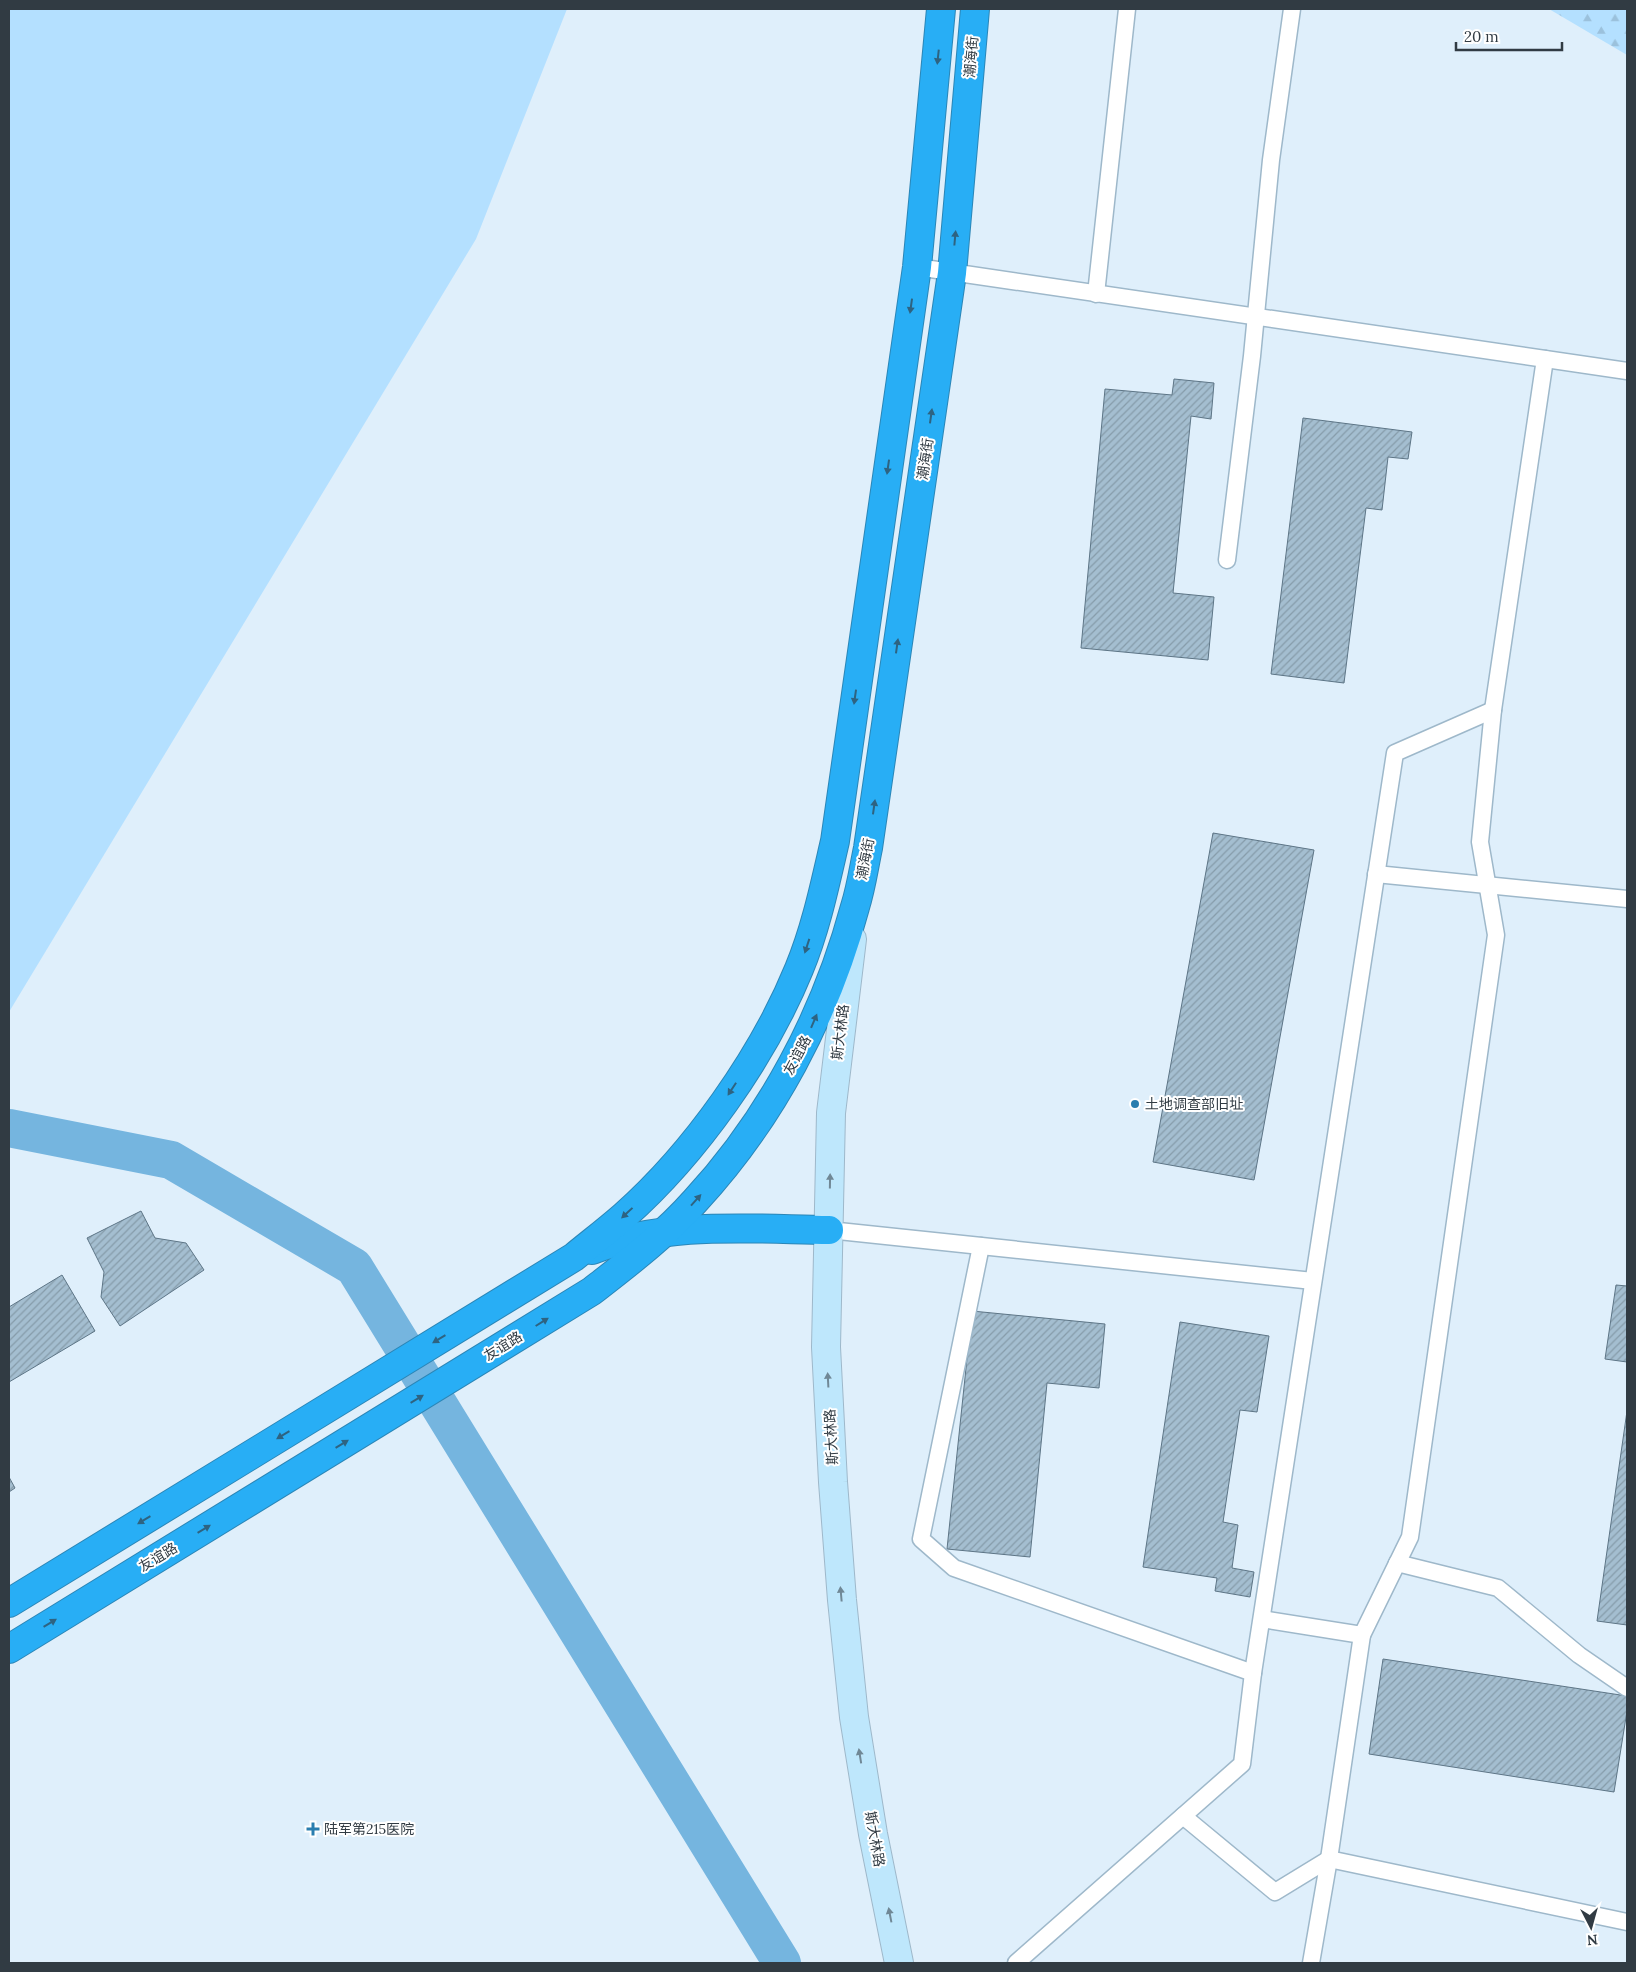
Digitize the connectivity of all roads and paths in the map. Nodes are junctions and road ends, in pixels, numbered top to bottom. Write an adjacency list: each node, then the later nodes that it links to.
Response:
1 (941, 9): 5 (highway, one-way to 5)
2 (975, 9): 6 (highway, 潮海街, one-way to 2)
3 (1127, 9): 7 (lane)
4 (1292, 9): 8 (lane)
5 (917, 268): 6 (lane); 20 (highway, one-way to 20)
6 (952, 273): 7 (lane); 16 (highway, 潮海街, one-way to 6)
7 (1096, 294): 8 (lane)
8 (1256, 317): 9 (lane); 11 (lane)
9 (1545, 359): 10 (lane); 12 (lane)
10 (1627, 371)
11 (1227, 560)
12 (1493, 710): 13 (lane); 14 (lane)
13 (1376, 874): 14 (lane); 21 (lane)
14 (1487, 885): 15 (lane); 22 (lane)
15 (1627, 899)
16 (856, 907): 17 (street, 斯大林路, one-way to 16); 18 (highway, 友谊路, one-way to 16)
17 (829, 1230): 18 (highway); 19 (lane); 32 (street, 斯大林路, one-way to 17)
18 (663, 1232): 20 (highway); 26 (highway, 友谊路, one-way to 18)
19 (982, 1246): 21 (lane); 27 (lane)
20 (574, 1257): 23 (highway, one-way to 23)
21 (1313, 1281): 24 (lane)
22 (1397, 1564): 25 (lane); 28 (lane)
23 (9, 1603)
24 (1262, 1619): 25 (lane); 27 (lane)
25 (1362, 1635): 30 (lane)
26 (9, 1649)
27 (1253, 1673): 29 (lane)
28 (1627, 1688)
29 (1183, 1816): 30 (lane); 33 (lane)
30 (1330, 1859): 31 (lane); 34 (lane)
31 (1627, 1922)
32 (899, 1963)
33 (1016, 1963)
34 (1311, 1963)

